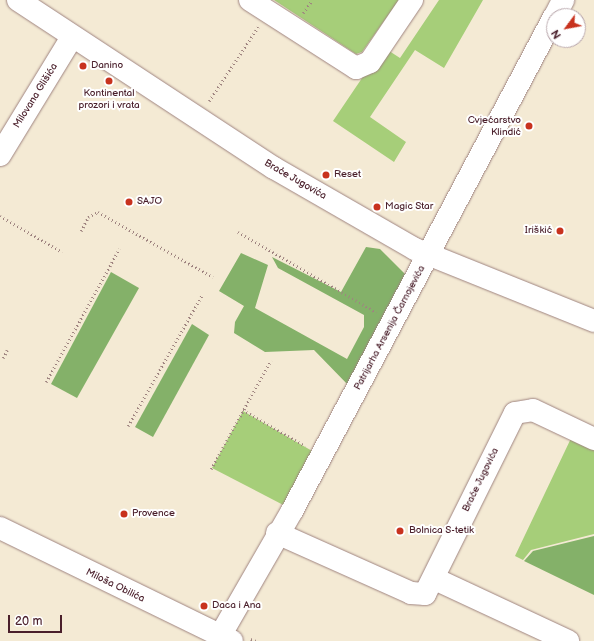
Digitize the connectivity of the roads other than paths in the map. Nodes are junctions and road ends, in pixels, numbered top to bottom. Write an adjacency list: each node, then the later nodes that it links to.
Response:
1 (18, 0): 5 (street, Braće Jugovića)
2 (250, 0): 3 (street)
3 (412, 0)
4 (546, 32): 7 (street, Patrijarha Arsenija Čarnojevića)
5 (72, 37): 6 (street, Milovana Glišića); 7 (street, Braće Jugovića)
6 (0, 155)
7 (429, 256): 8 (street, Braće Jugovića); 11 (street, Patrijarha Arsenija Čarnojevića)
8 (594, 321)
9 (594, 439): 12 (street, Braće Jugovića)
10 (0, 528): 13 (street, Miloša Obilića)
11 (277, 533): 12 (street); 13 (street, Patrijarha Arsenija Čarnojevića)
12 (435, 579): 14 (street)
13 (226, 639)
14 (568, 641)

